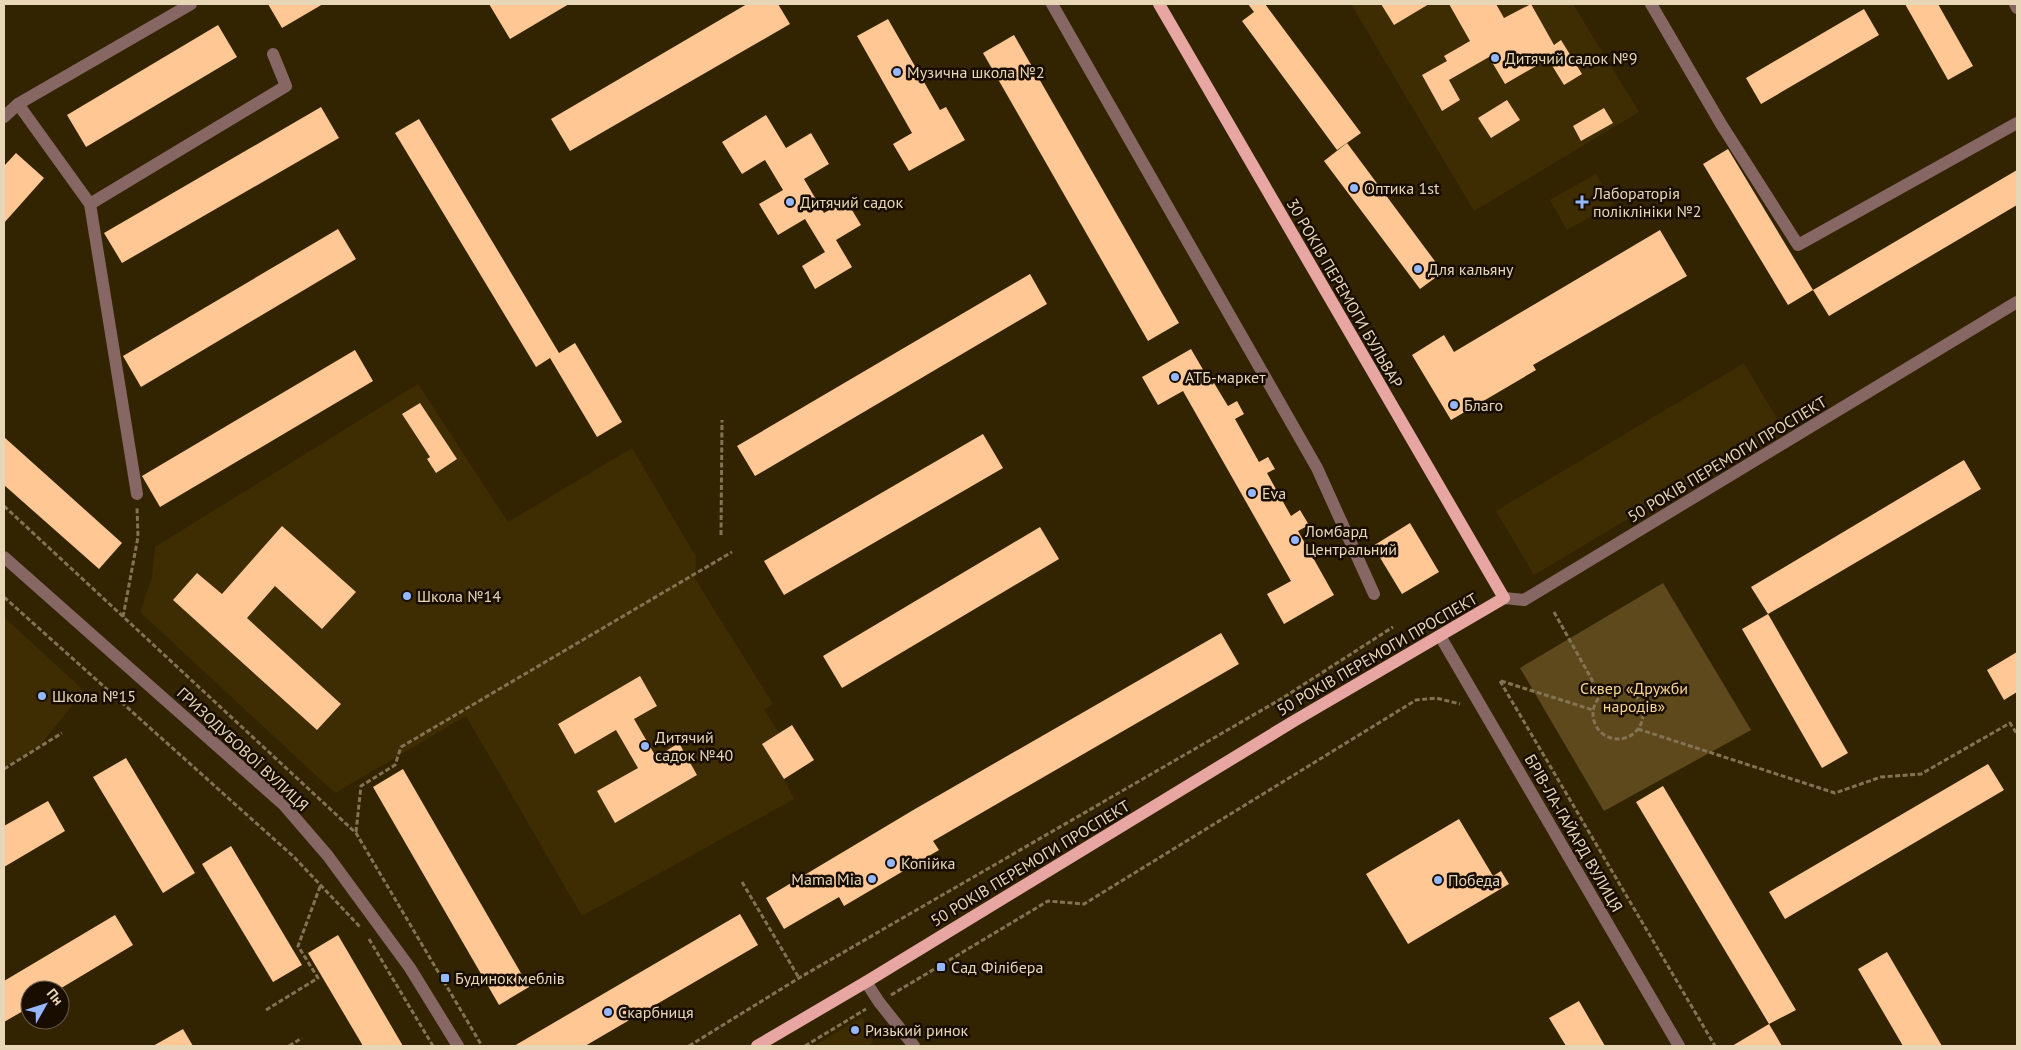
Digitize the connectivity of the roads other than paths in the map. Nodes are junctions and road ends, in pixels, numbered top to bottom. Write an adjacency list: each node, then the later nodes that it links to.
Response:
1 (191, 4): 8 (street)
2 (1052, 4): 15 (street)
3 (1159, 4): 16 (main road, 30 РОКІВ ПЕРЕМОГИ БУЛЬВАР)
4 (1651, 4): 10 (street)
5 (2015, 4): 6 (street)
6 (2017, 8)
7 (273, 54): 11 (street)
8 (18, 104): 9 (street); 11 (street)
9 (4, 117)
10 (2017, 123)
11 (90, 204): 13 (street)
12 (2017, 302): 16 (street, 50 РОКІВ ПЕРЕМОГИ ПРОСПЕКТ)
13 (137, 494)
14 (4, 557): 19 (street, ГРИЗОДУБОВОЇ ВУЛИЦЯ)
15 (1374, 594)
16 (1504, 598): 17 (main road, 50 РОКІВ ПЕРЕМОГИ ПРОСПЕКТ)
17 (1440, 636): 18 (main road, 50 РОКІВ ПЕРЕМОГИ ПРОСПЕКТ); 22 (street, БРІВ-ЛА-ГАЙАРД ВУЛИЦЯ)
18 (866, 982): 20 (main road, 50 РОКІВ ПЕРЕМОГИ ПРОСПЕКТ); 21 (street)
19 (458, 1046)
20 (757, 1046)
21 (914, 1046)
22 (1679, 1046)

